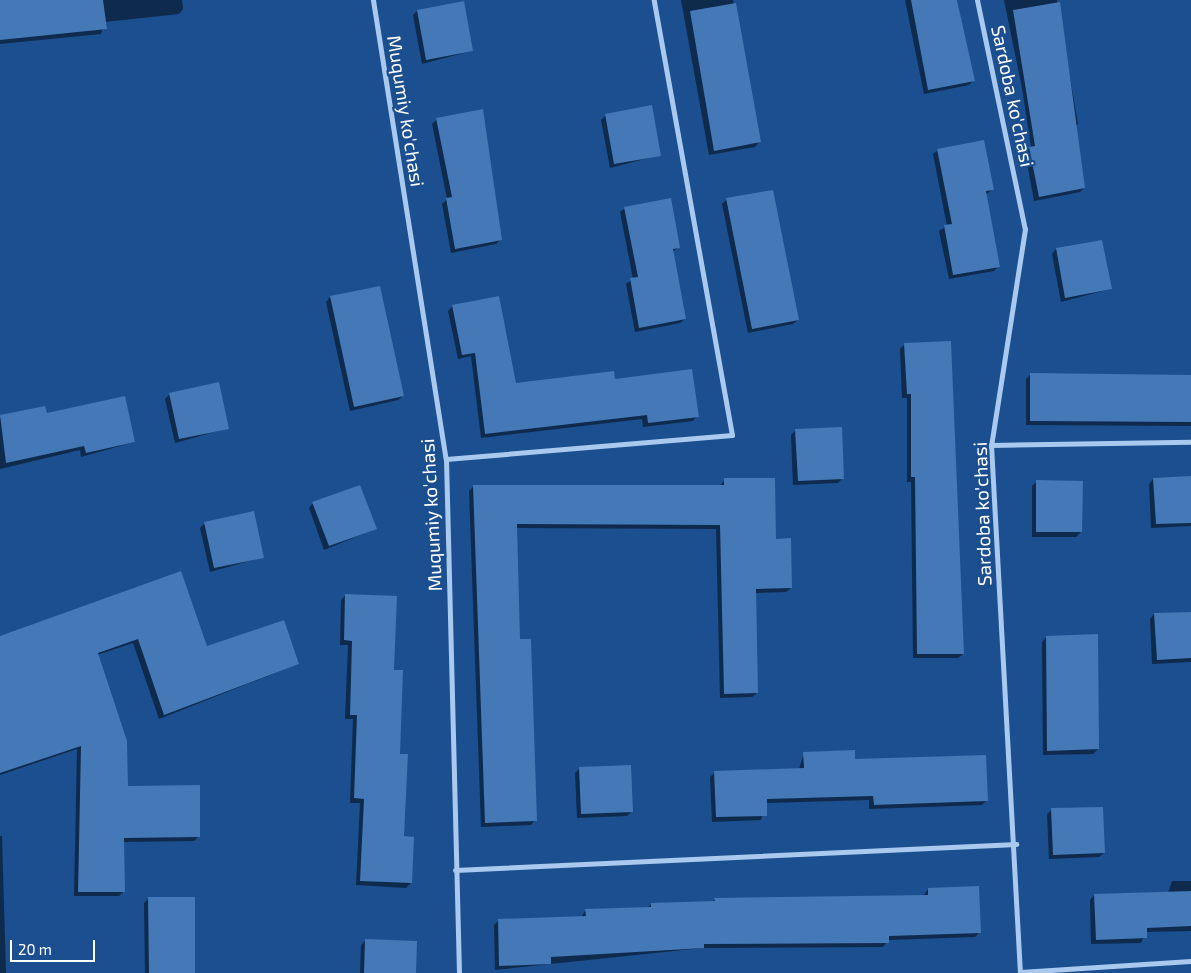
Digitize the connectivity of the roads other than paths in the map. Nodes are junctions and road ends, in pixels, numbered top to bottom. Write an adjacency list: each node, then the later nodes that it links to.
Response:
1 (372, 0): 6 (street, Muqumiy ko'chasi)
2 (654, 0): 6 (street)
3 (977, 0): 5 (street, Sardoba ko'chasi)
4 (1191, 442): 5 (street)
5 (991, 446): 7 (street, Sardoba ko'chasi)
6 (446, 459): 8 (street, Muqumiy ko'chasi)
7 (1016, 844): 8 (street); 10 (street, Sardoba ko'chasi)
8 (455, 870): 11 (street, Muqumiy ko'chasi)
9 (1191, 961): 10 (street)
10 (1020, 972)
11 (459, 973)

